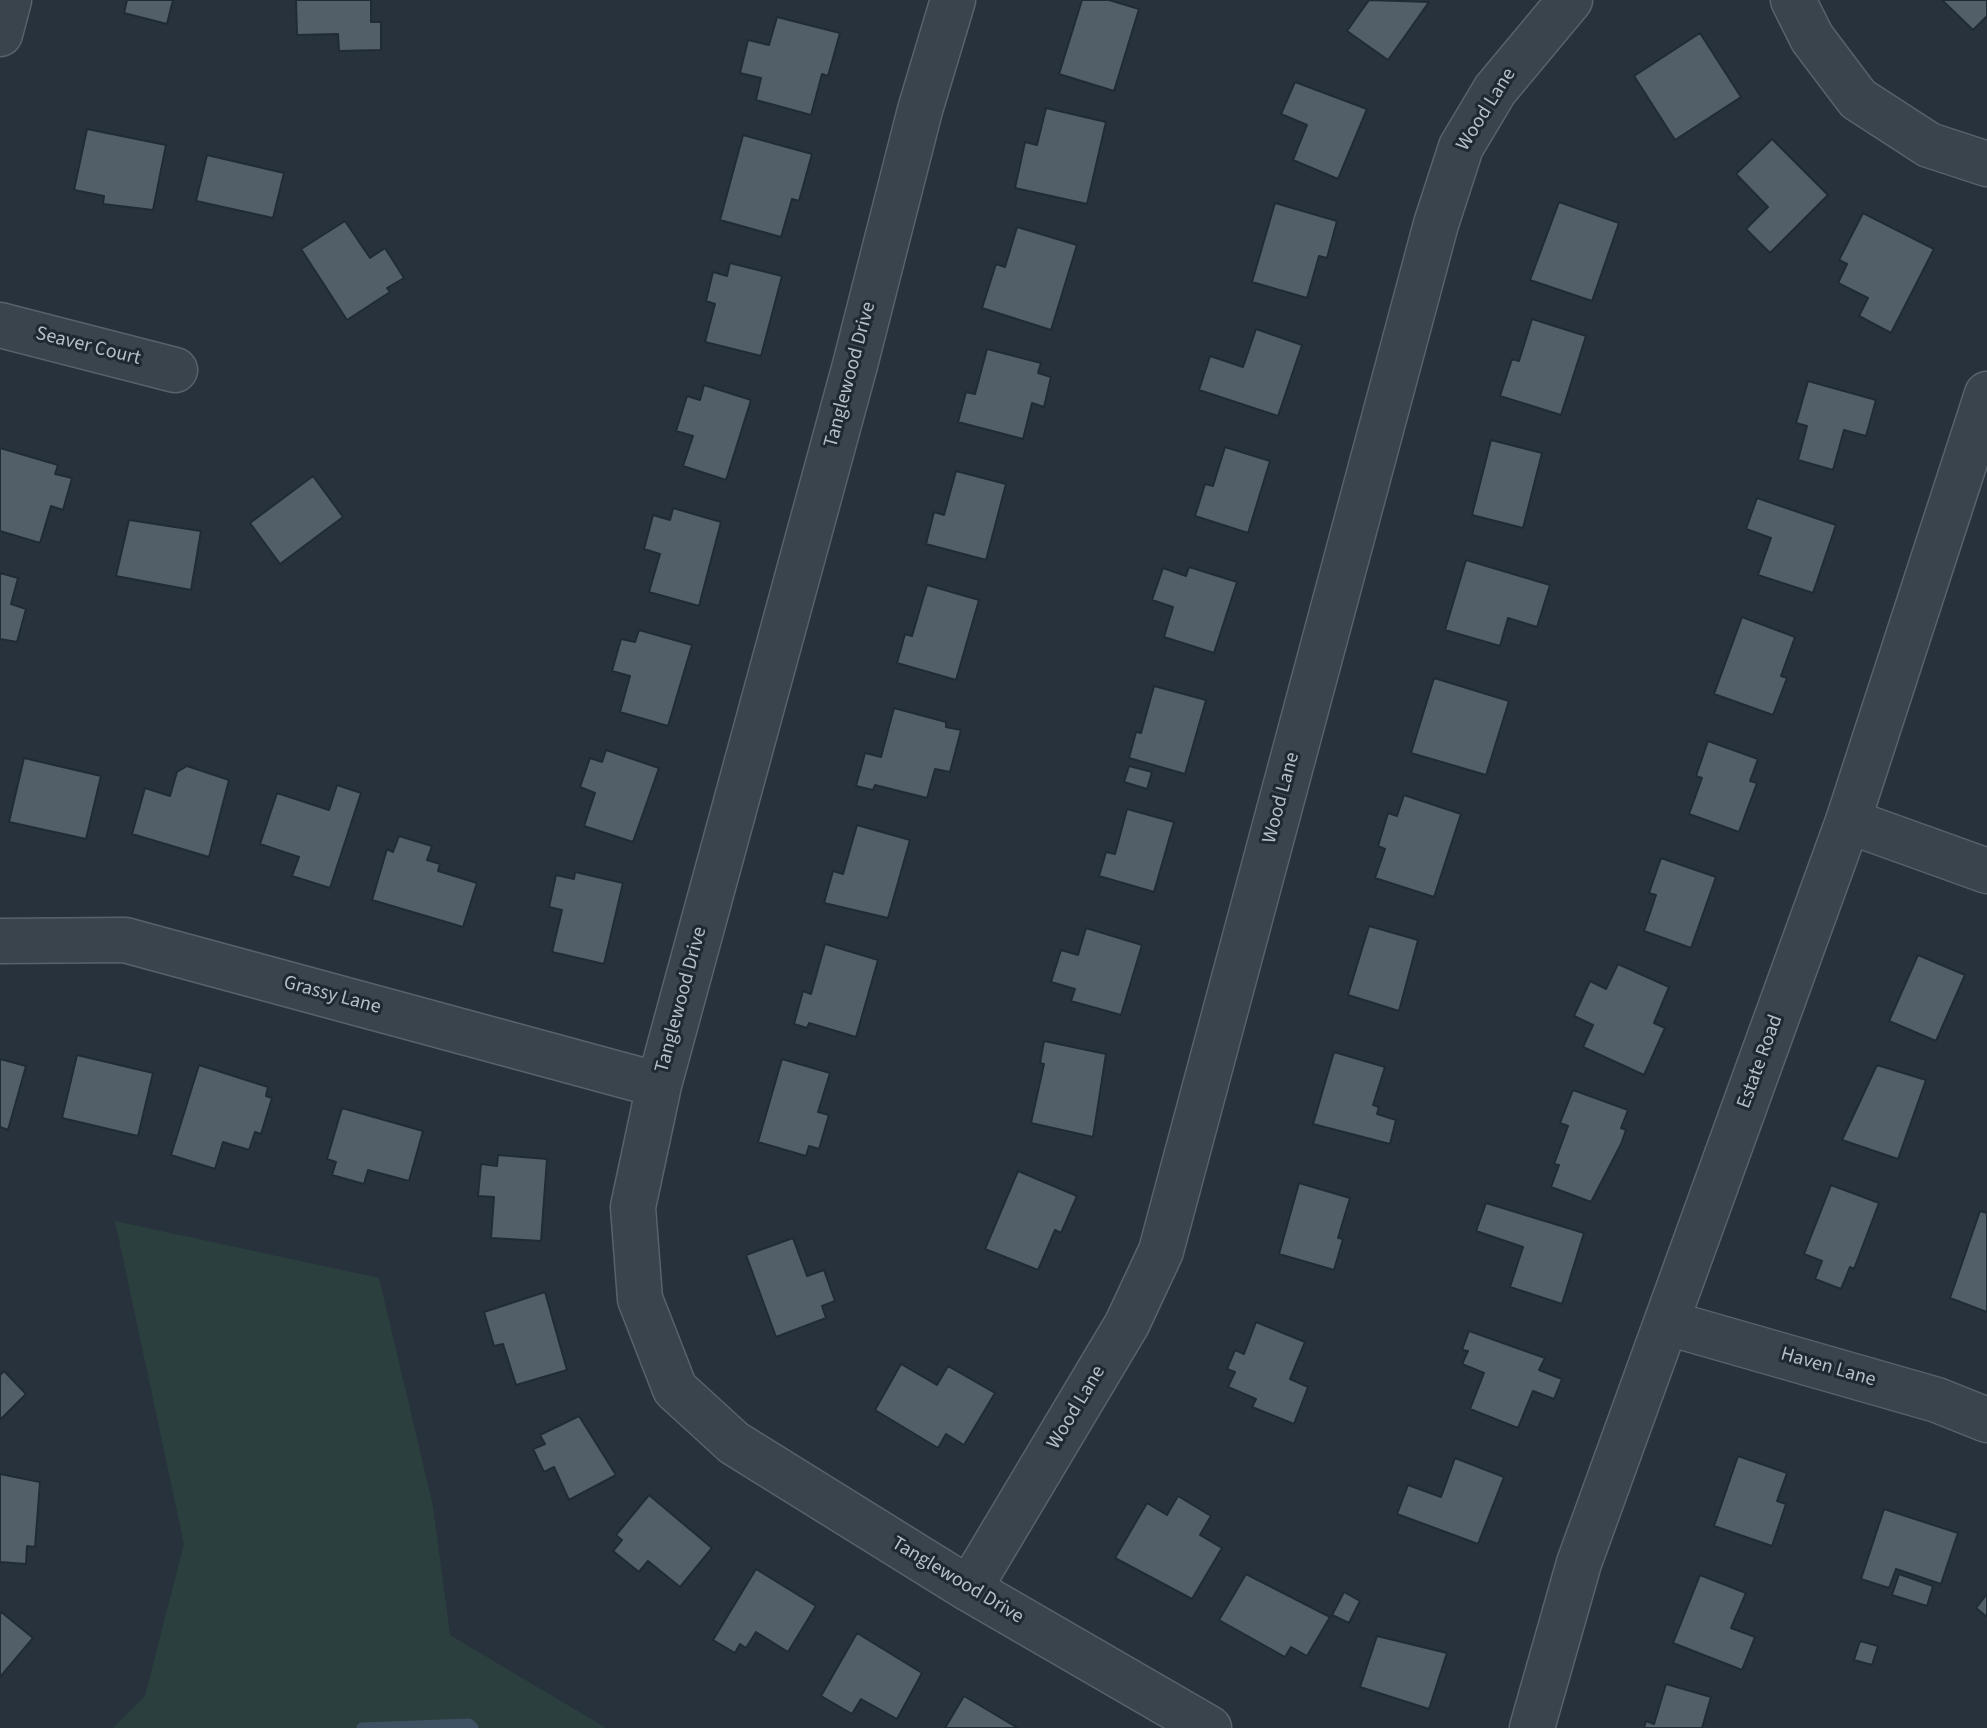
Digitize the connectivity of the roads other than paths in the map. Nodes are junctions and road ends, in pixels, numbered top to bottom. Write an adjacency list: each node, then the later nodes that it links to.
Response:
1 (9, 0): 5 (street)
2 (953, 0): 13 (street, Tanglewood Drive)
3 (1570, 0): 16 (street, Wood Lane)
4 (1793, 0): 6 (street)
5 (0, 34)
6 (1987, 164)
7 (0, 325): 8 (street, Seaver Court)
8 (175, 370)
9 (1987, 394): 10 (street, Estate Road)
10 (1848, 821): 11 (street); 14 (street, Estate Road)
11 (1987, 871)
12 (0, 941): 13 (street, Grassy Lane)
13 (659, 1085): 16 (street, Tanglewood Drive)
14 (1668, 1323): 15 (street, Haven Lane); 18 (street, Estate Road)
15 (1987, 1420)
16 (969, 1589): 17 (street, Tanglewood Drive)
17 (1209, 1728)
18 (1532, 1728)

